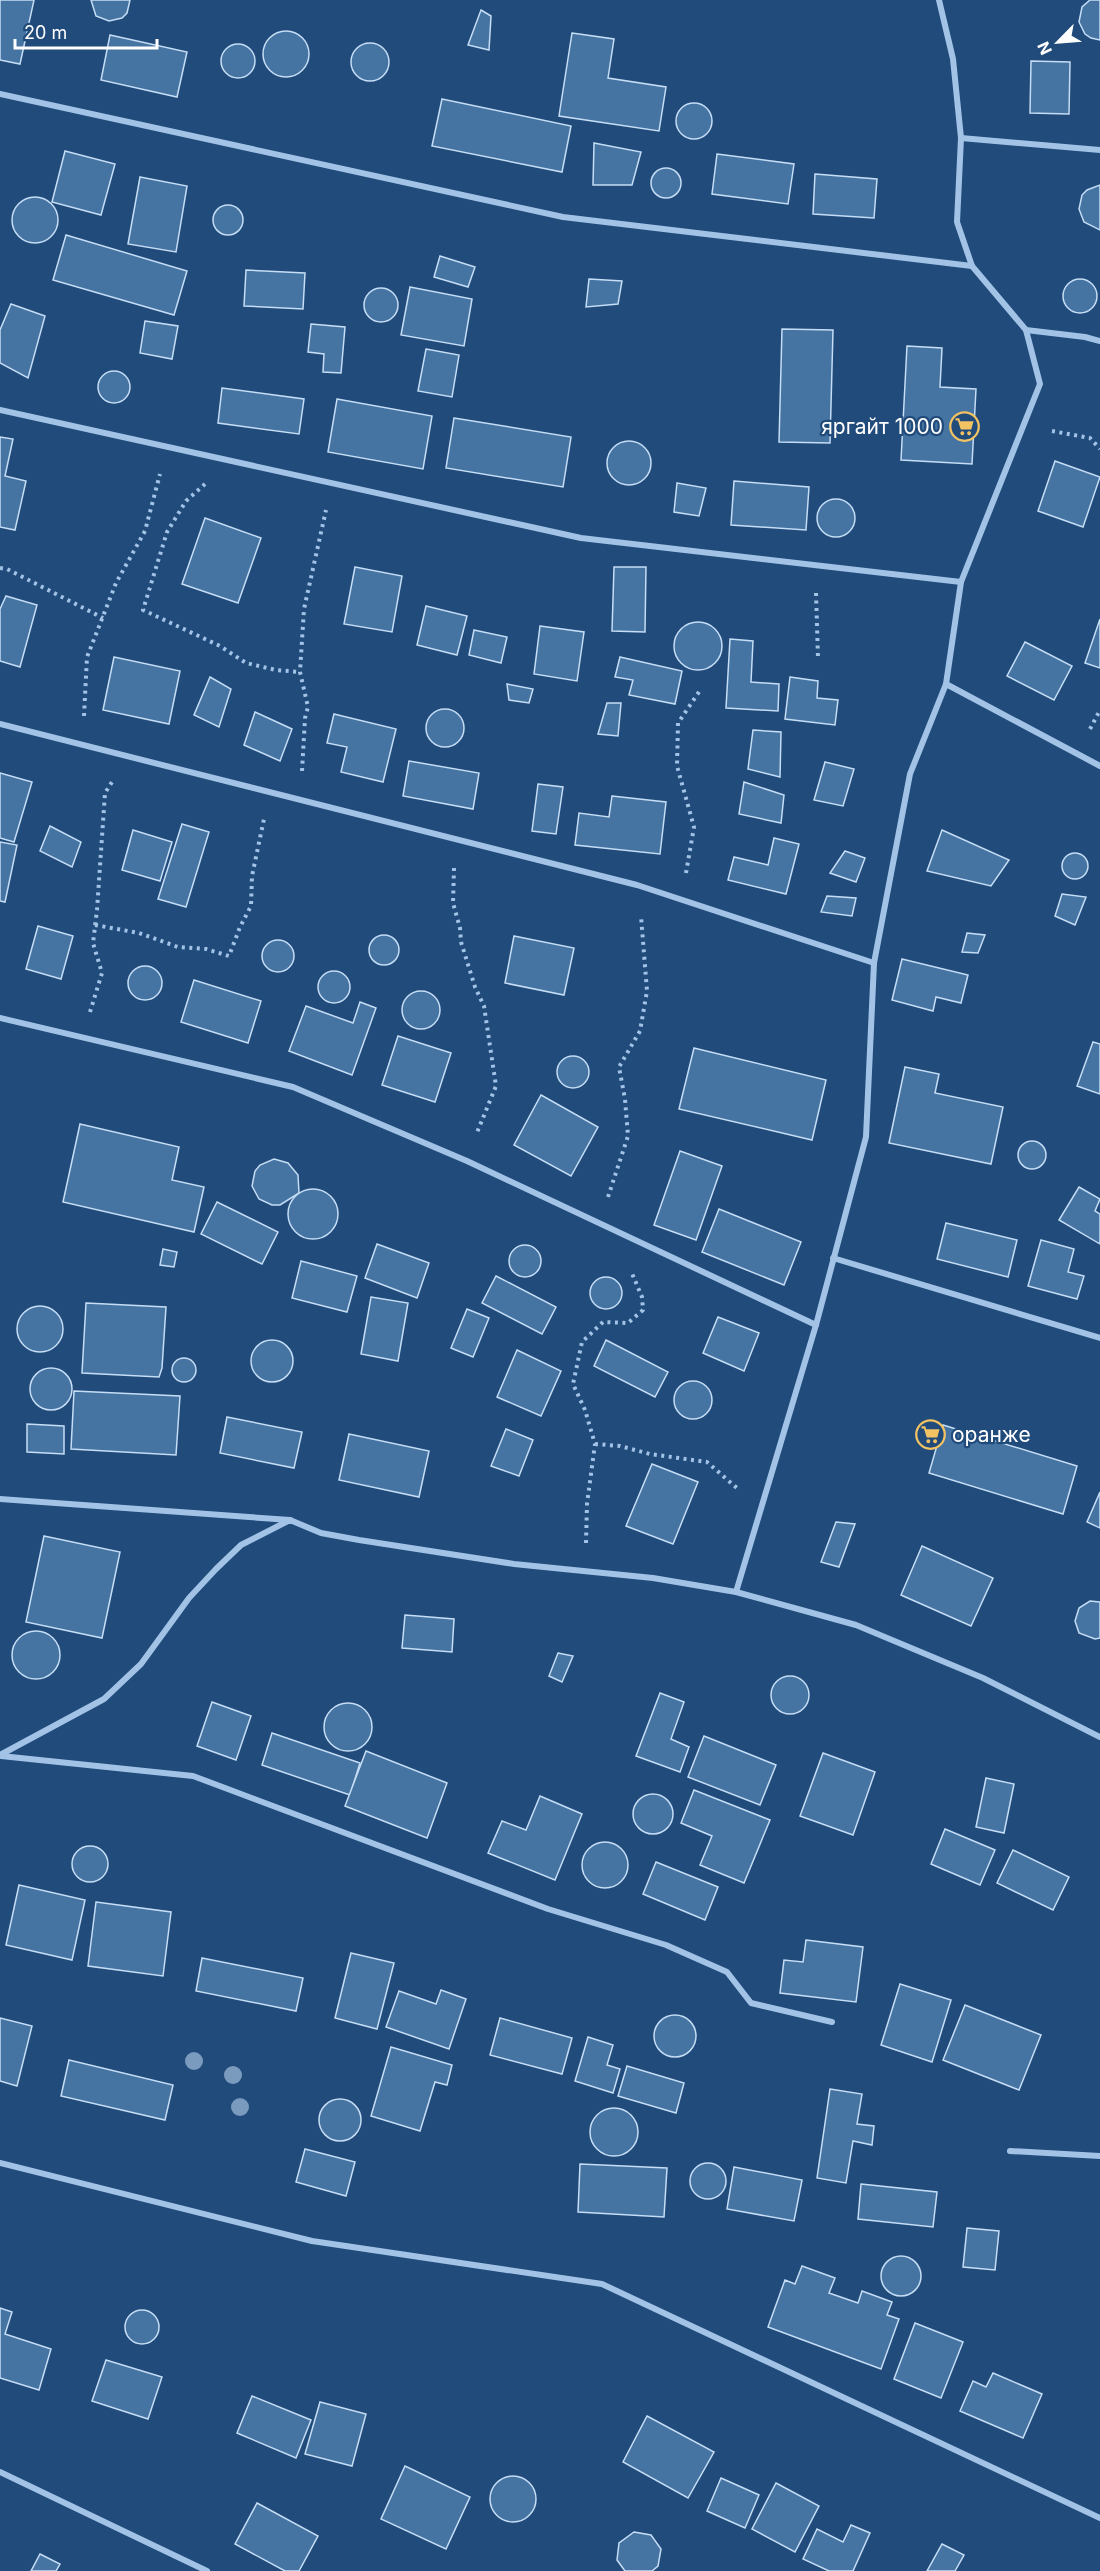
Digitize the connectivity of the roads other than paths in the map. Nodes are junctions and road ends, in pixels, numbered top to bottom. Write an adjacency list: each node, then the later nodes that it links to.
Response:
1 (939, 0): 3 (street)
2 (0, 94): 5 (street)
3 (961, 138): 4 (street); 5 (street)
4 (1100, 150)
5 (972, 266): 6 (street)
6 (1026, 330): 7 (street); 9 (street)
7 (1100, 341)
8 (0, 410): 9 (street)
9 (961, 582): 10 (street)
10 (946, 684): 12 (street); 13 (street)
11 (0, 724): 13 (street)
12 (1100, 766)
13 (874, 963): 15 (street)
14 (0, 1018): 16 (street)
15 (833, 1258): 16 (street); 17 (street)
16 (816, 1324): 20 (street)
17 (1100, 1338)
18 (0, 1499): 19 (street)
19 (290, 1520): 20 (street); 22 (street)
20 (736, 1592): 21 (street)
21 (1100, 1737)
22 (0, 1755): 23 (street)
23 (832, 2022)
24 (1010, 2151): 25 (street)
25 (1100, 2156)
26 (0, 2163): 28 (street)
27 (0, 2472): 29 (street)
28 (1100, 2518)
29 (207, 2571)

